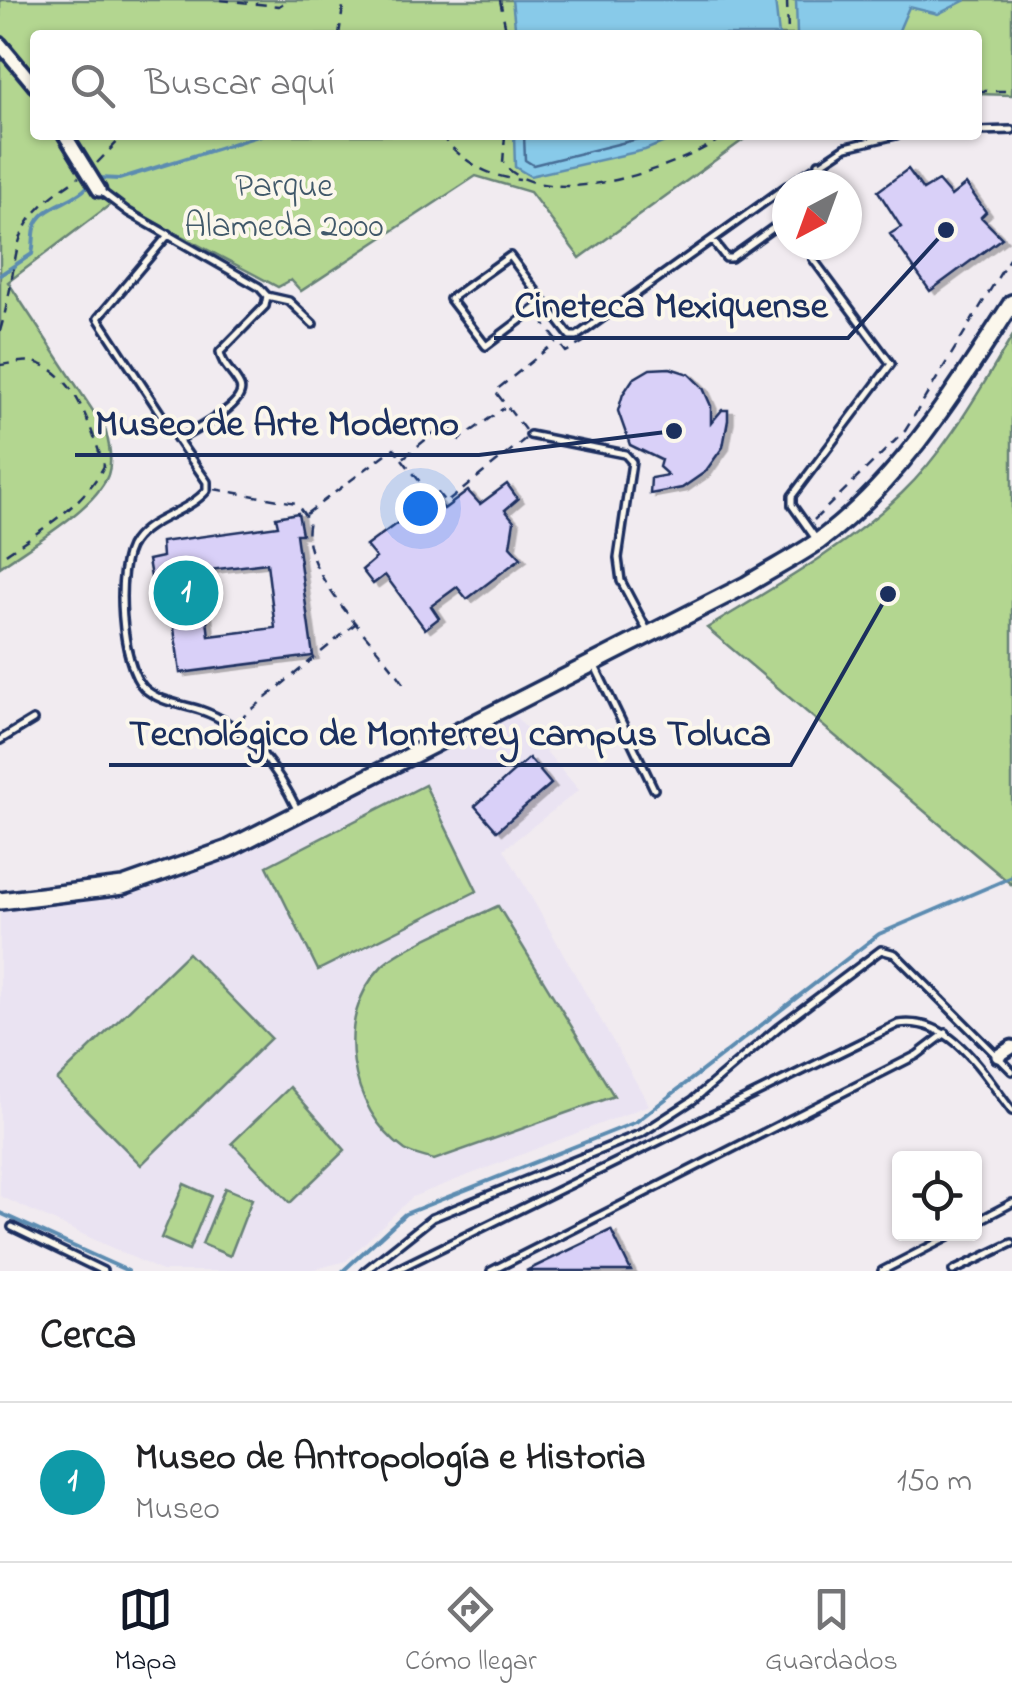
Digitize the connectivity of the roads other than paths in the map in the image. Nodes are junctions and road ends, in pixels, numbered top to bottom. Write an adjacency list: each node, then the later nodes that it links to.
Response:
1 (0, 44): 2 (street)
2 (30, 80)
3 (1012, 130): 4 (lane)
4 (982, 131)
5 (68, 140): 10 (street)
6 (875, 140): 7 (lane)
7 (819, 163): 8 (lane); 9 (lane)
8 (810, 170)
9 (822, 170)
10 (99, 190): 13 (lane)
11 (772, 198): 14 (lane)
12 (772, 228): 14 (lane)
13 (169, 234): 16 (lane); 21 (lane)
14 (713, 240): 17 (lane)
15 (815, 260): 22 (lane)
16 (267, 296): 19 (lane); 21 (lane)
17 (544, 302): 17 (lane)
18 (1012, 303): 22 (main road)
19 (313, 324)
20 (530, 436): 23 (lane)
21 (178, 440): 28 (lane)
22 (818, 541): 23 (main road)
23 (650, 634): 24 (main road)
24 (594, 663): 27 (lane); 28 (main road)
25 (33, 720): 26 (lane)
26 (0, 740)
27 (654, 789)
28 (300, 814): 29 (main road)
29 (1, 898)
30 (946, 1033): 34 (lane); 42 (lane); 43 (lane)
31 (1012, 1046): 32 (street)
32 (998, 1056): 33 (lane); 41 (lane)
33 (1012, 1071)
34 (1012, 1111)
35 (1012, 1203): 36 (lane)
36 (982, 1219)
37 (12, 1227): 40 (lane)
38 (940, 1241): 44 (lane)
39 (1012, 1243): 45 (lane)
40 (103, 1271)
41 (365, 1271)
42 (394, 1271)
43 (491, 1271)
44 (882, 1271)
45 (953, 1271)

